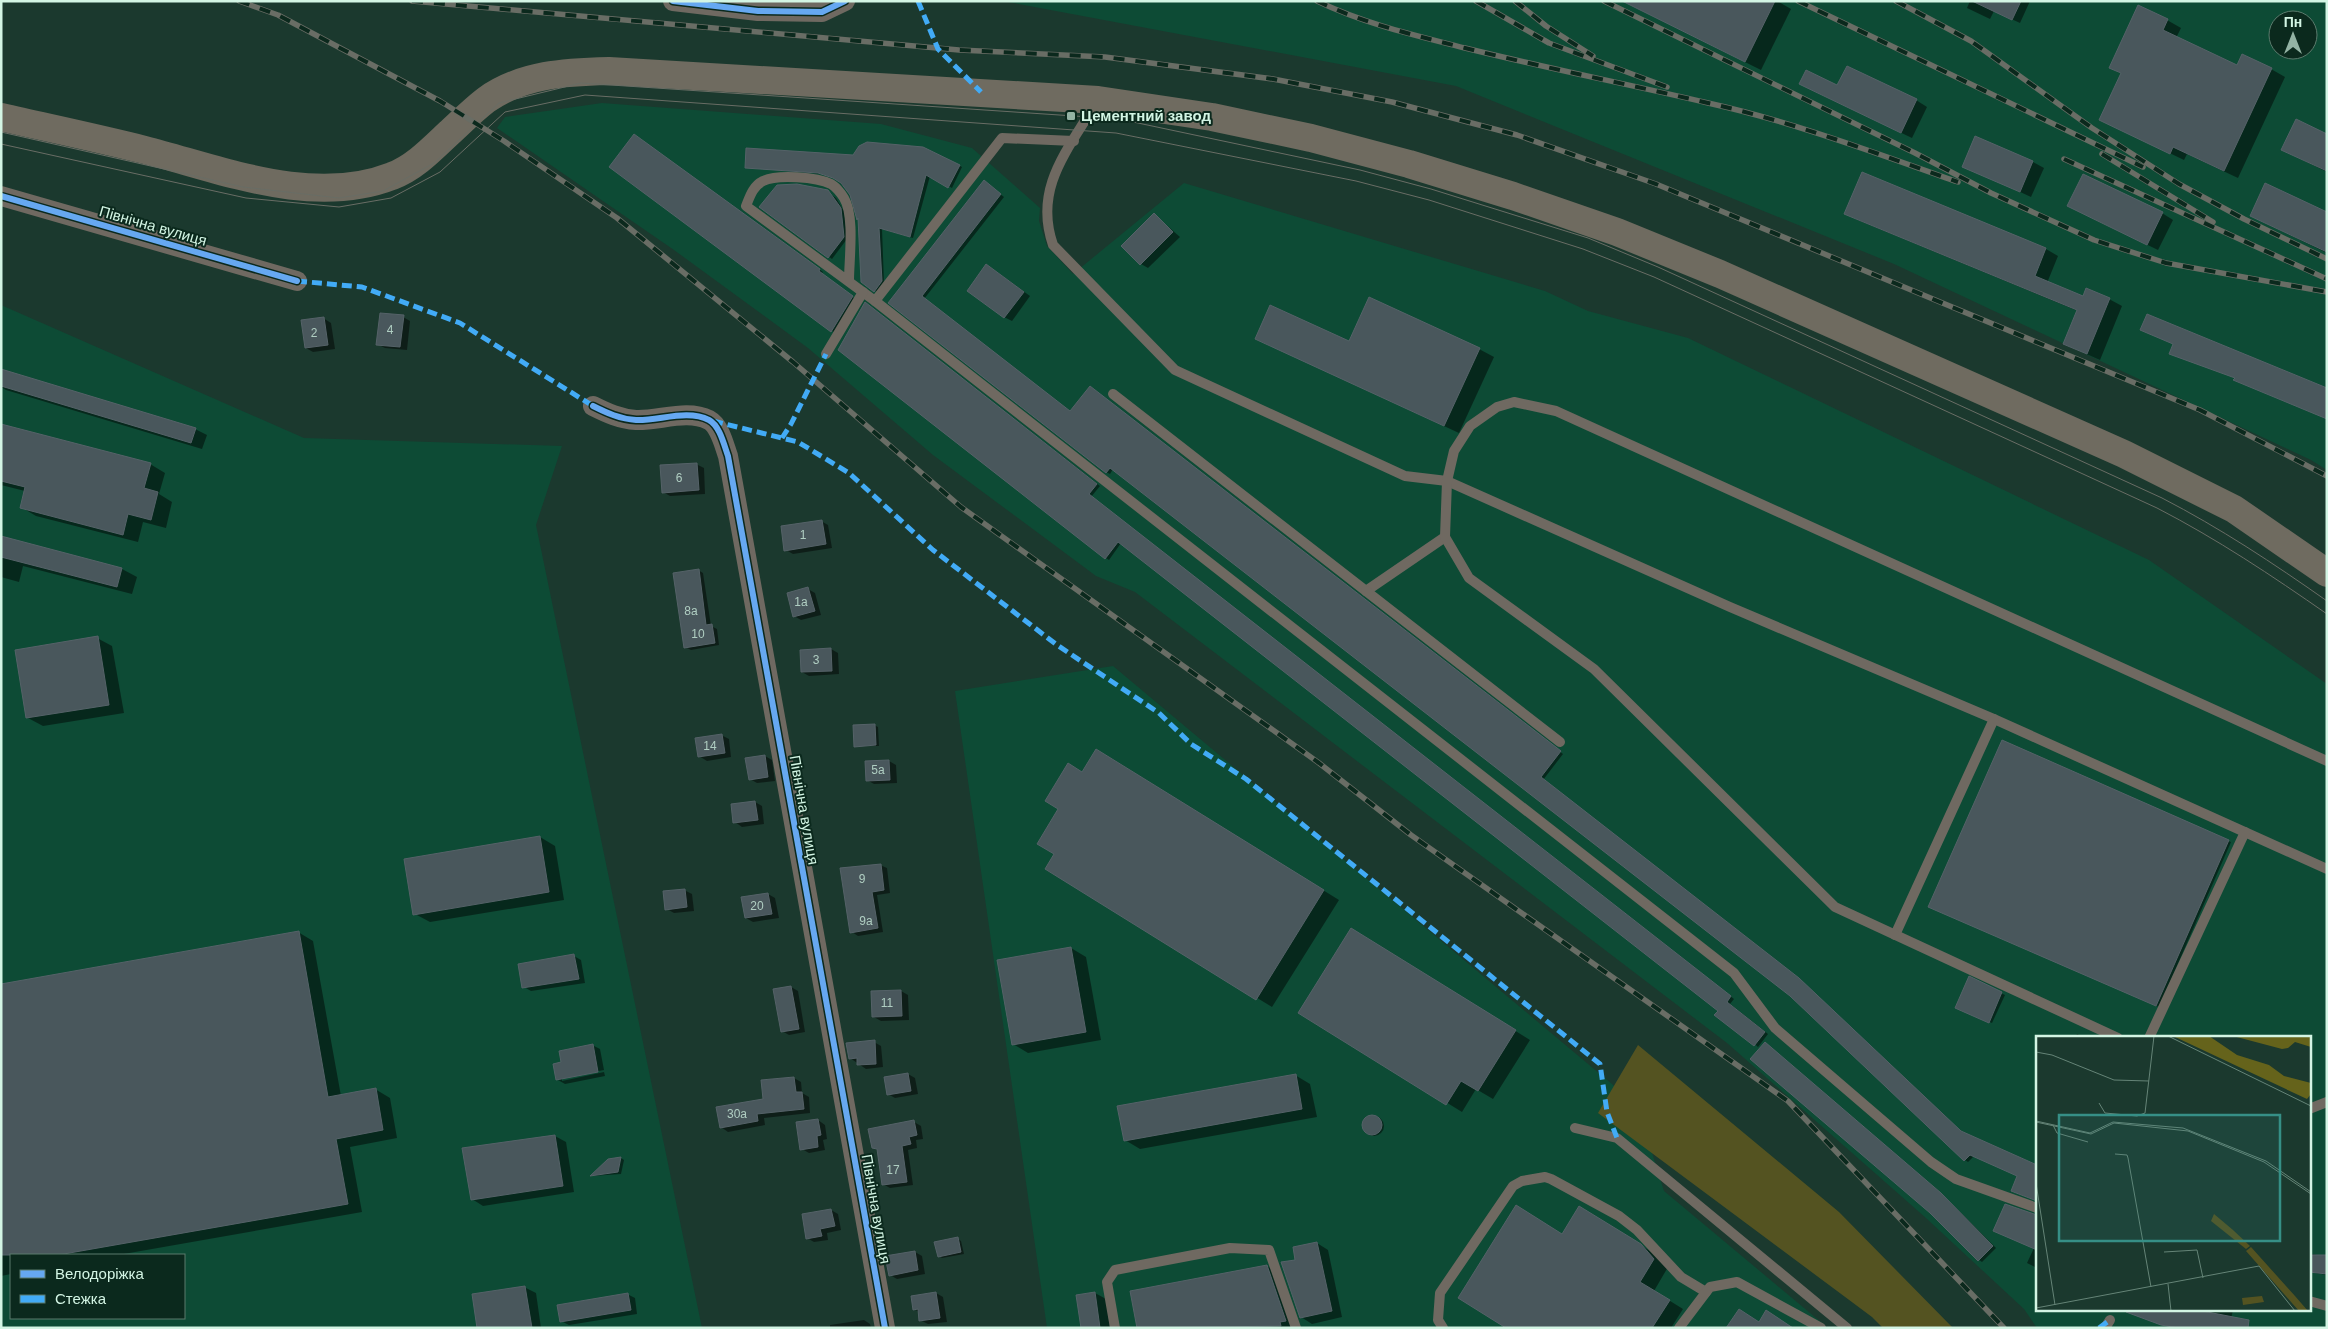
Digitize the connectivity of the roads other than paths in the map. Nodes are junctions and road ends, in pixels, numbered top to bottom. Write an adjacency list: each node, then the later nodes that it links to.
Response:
1 (673, 1): 2 (street)
2 (845, 1)
3 (1098, 100): 4 (main road); 5 (lane); 16 (main road)
4 (1, 117)
5 (1074, 141): 10 (lane); 14 (lane)
6 (1, 196): 7 (street, Північна вулиця)
7 (297, 281)
8 (848, 281): 8 (lane); 9 (lane)
9 (863, 292): 10 (lane); 11 (lane)
10 (875, 301): 29 (lane)
11 (826, 354)
12 (1113, 394): 17 (lane)
13 (593, 406): 33 (street, Північна вулиця)
14 (1447, 481): 15 (lane); 18 (lane); 20 (lane)
15 (1445, 538): 17 (lane); 23 (lane)
16 (2327, 573)
17 (1366, 591): 19 (lane)
18 (1994, 719): 21 (lane); 23 (lane)
19 (1560, 742)
20 (2327, 761)
21 (2244, 832): 22 (lane); 25 (lane)
22 (2327, 869)
23 (1895, 935): 24 (lane)
24 (2114, 1036)
25 (2150, 1036)
26 (2327, 1102): 27 (lane)
27 (2310, 1109)
28 (1574, 1128): 39 (lane)
29 (2036, 1208)
30 (1706, 1292): 36 (lane); 37 (lane); 38 (lane)
31 (2310, 1301): 32 (lane)
32 (2327, 1306)
33 (885, 1328)
34 (1114, 1328): 35 (lane)
35 (1296, 1328)
36 (1443, 1328)
37 (1679, 1328)
38 (1821, 1328)
39 (1847, 1328)

